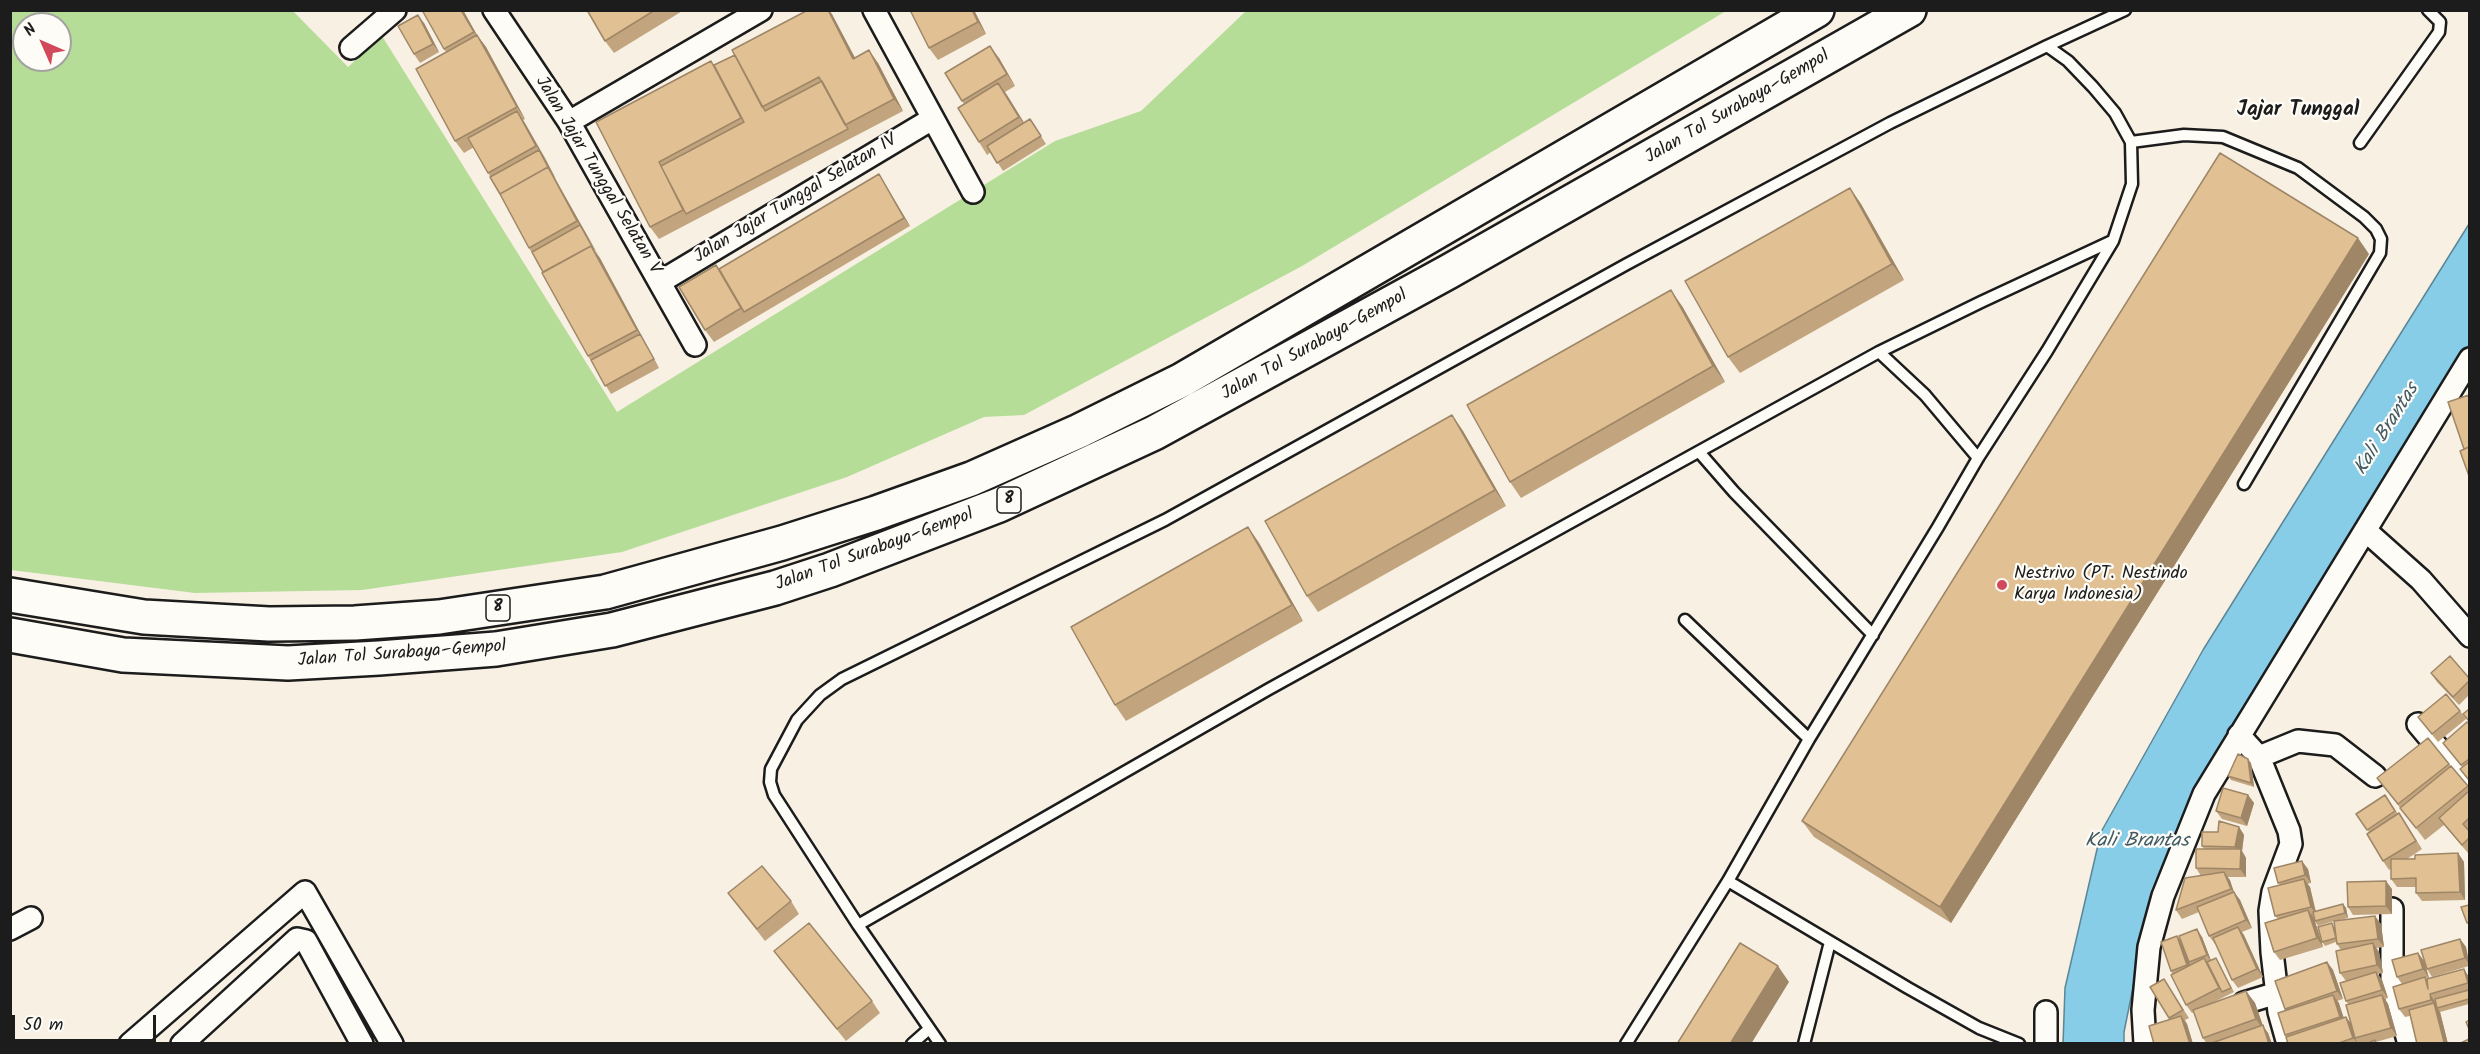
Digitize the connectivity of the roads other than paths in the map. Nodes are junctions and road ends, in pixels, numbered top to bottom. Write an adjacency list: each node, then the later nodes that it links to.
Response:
1 (395, 10): 10 (street)
2 (494, 10): 12 (street, Jalan Jajar Tunggal Selatan V)
3 (761, 10): 12 (street)
4 (874, 10): 11 (street)
5 (1817, 10): 25 (highway, Jalan Tol Surabaya–Gempol / 8)
6 (1909, 10): 27 (highway, Jalan Tol Surabaya–Gempol / 8)
7 (2125, 10): 9 (lane)
8 (2428, 10): 14 (lane)
9 (2047, 46): 13 (lane); 39 (lane)
10 (351, 48)
11 (932, 119): 15 (street); 17 (street, Jalan Jajar Tunggal Selatan IV)
12 (569, 122): 17 (street, Jalan Jajar Tunggal Selatan V)
13 (2131, 142): 16 (lane); 23 (lane)
14 (2360, 143)
15 (973, 192)
16 (2113, 240): 19 (lane); 22 (lane)
17 (660, 282): 18 (street, Jalan Jajar Tunggal Selatan V)
18 (695, 345)
19 (1879, 352): 21 (lane); 22 (lane)
20 (2469, 359): 24 (street)
21 (1700, 453): 28 (lane); 39 (lane)
22 (1977, 458): 28 (lane)
23 (2244, 484)
24 (2366, 531): 29 (street); 31 (street)
25 (10, 595)
26 (1685, 620): 32 (lane)
27 (10, 635)
28 (1873, 635): 32 (lane)
29 (2469, 636)
30 (2418, 724): 35 (street)
31 (2239, 735): 33 (street); 56 (street)
32 (1809, 739): 36 (lane)
33 (2259, 757): 34 (street); 42 (street)
34 (2375, 776)
35 (2469, 786)
36 (1728, 881): 41 (lane); 52 (lane)
37 (2392, 909): 58 (street)
38 (31, 918): 40 (street)
39 (858, 925): 45 (lane)
40 (10, 929)
41 (1830, 942): 53 (lane); 54 (lane)
42 (2277, 993): 43 (street); 57 (street)
43 (2244, 1003)
44 (2046, 1012): 55 (street)
45 (929, 1029): 50 (lane); 51 (lane)
46 (130, 1044): 49 (street)
47 (182, 1044): 48 (street)
48 (362, 1044)
49 (392, 1044)
50 (912, 1044)
51 (940, 1044)
52 (1626, 1044)
53 (1804, 1044)
54 (2019, 1044)
55 (2046, 1044)
56 (2145, 1044)
57 (2288, 1044)
58 (2409, 1044)

